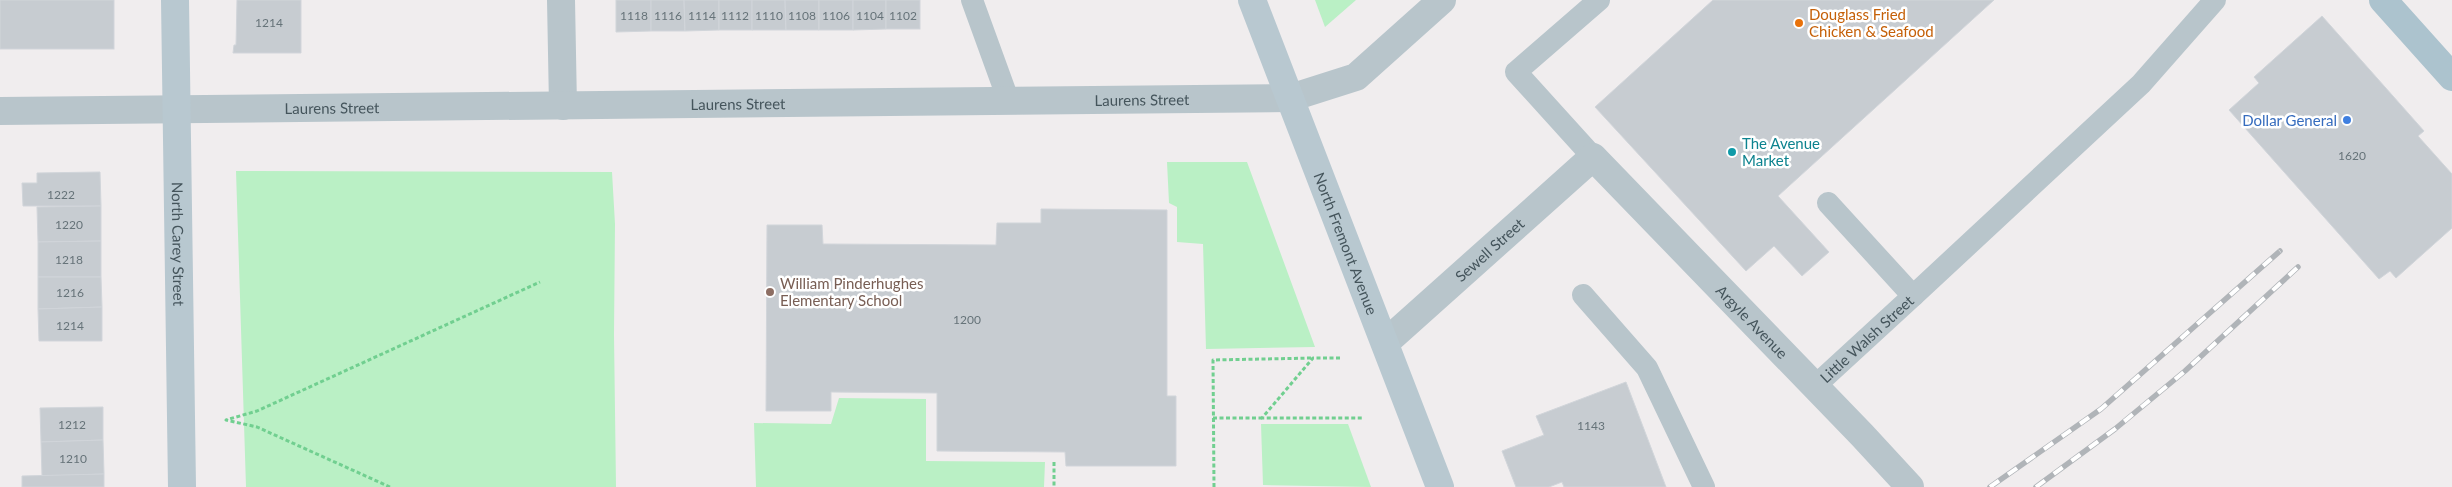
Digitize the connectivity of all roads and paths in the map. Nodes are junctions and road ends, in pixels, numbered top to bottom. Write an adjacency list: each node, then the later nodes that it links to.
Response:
1 (175, 0): 13 (main road, North Carey Street)
2 (561, 0): 12 (street)
3 (972, 0): 11 (lane)
4 (1252, 0): 10 (main road, North Fremont Avenue)
5 (1442, 0): 10 (street, Laurens Street)
6 (1599, 0): 15 (lane)
7 (2215, 0): 19 (lane)
8 (2384, 0): 9 (main road)
9 (2452, 76)
10 (1290, 98): 11 (street, Laurens Street); 20 (main road, North Fremont Avenue)
11 (1009, 102): 12 (street, Laurens Street)
12 (563, 106): 13 (street, Laurens Street)
13 (176, 110): 14 (street, Laurens Street); 28 (main road, North Carey Street)
14 (0, 111)
15 (1593, 157): 20 (street, Sewell Street); 23 (street, Argyle Avenue)
16 (1828, 203): 19 (lane, Little Walsh Street)
17 (540, 282): 29 (path)
18 (1583, 295): 33 (lane)
19 (1913, 296): 23 (lane, Little Walsh Street)
20 (1385, 343): 32 (main road, North Fremont Avenue)
21 (1313, 358): 22 (path); 24 (path); 25 (path)
22 (1340, 358)
23 (1815, 386): 34 (street, Argyle Avenue)
24 (1213, 418): 25 (path); 31 (path)
25 (1262, 418): 26 (path)
26 (1363, 418)
27 (1054, 462): 30 (path)
28 (182, 487)
29 (390, 487)
30 (1054, 487)
31 (1214, 487)
32 (1440, 487)
33 (1704, 487)
34 (1910, 487)

